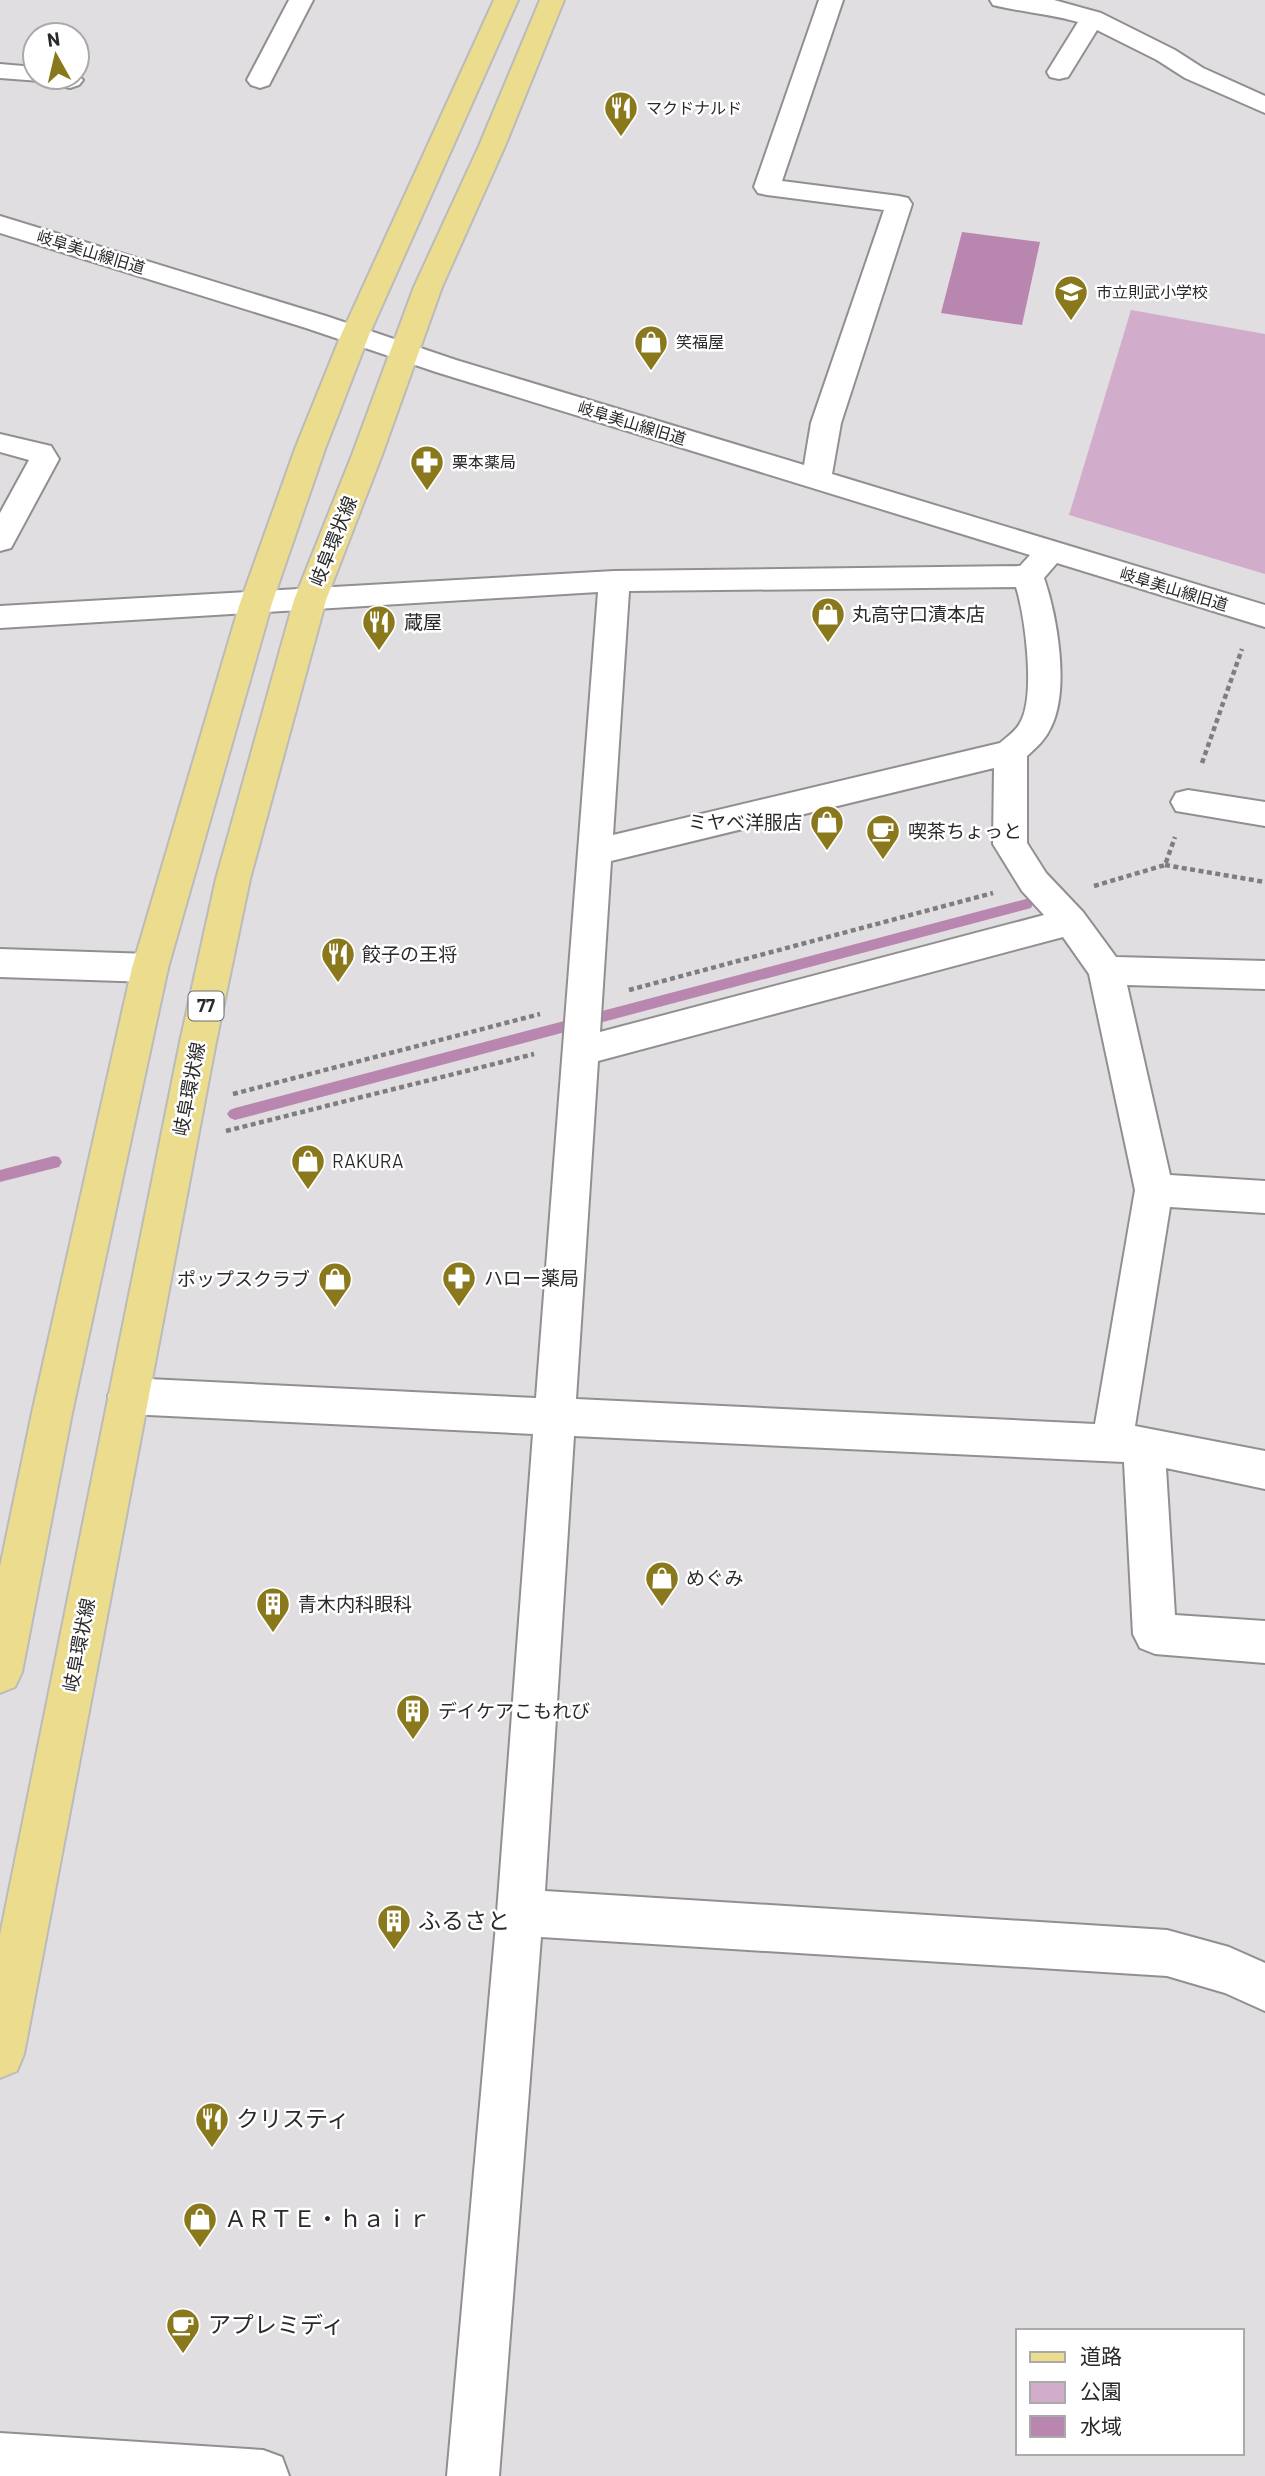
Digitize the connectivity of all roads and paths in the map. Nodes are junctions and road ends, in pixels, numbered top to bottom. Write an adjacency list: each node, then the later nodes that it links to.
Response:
1 (301, 0): 10 (street)
2 (506, 0): 13 (main road)
3 (552, 0): 14 (main road, 岐阜環状線 / 77)
4 (831, 0): 16 (street)
5 (1002, 0): 6 (street)
6 (1092, 18): 8 (street); 11 (street)
7 (0, 71): 9 (street)
8 (1059, 72)
9 (21, 73)
10 (260, 80)
11 (1265, 105)
12 (0, 224): 13 (street, 岐阜美山線旧道)
13 (355, 335): 14 (street, 岐阜美山線旧道); 22 (main road)
14 (403, 351): 16 (street, 岐阜美山線旧道); 21 (main road, 岐阜環状線 / 77)
15 (0, 443): 17 (street)
16 (816, 480): 18 (street, 岐阜美山線旧道)
17 (0, 541)
18 (1050, 552): 19 (street); 24 (street, 岐阜美山線旧道)
19 (1028, 576): 20 (street); 25 (street)
20 (614, 582): 21 (street); 28 (street)
21 (310, 600): 22 (street); 40 (main road, 岐阜環状線 / 77)
22 (256, 603): 23 (street); 33 (main road)
23 (0, 617)
24 (1265, 617)
25 (1011, 752): 28 (street); 31 (street)
26 (1188, 802): 27 (street)
27 (1265, 814)
28 (594, 852): 36 (street)
29 (1164, 866): 30 (path)
30 (1265, 882)
31 (1071, 921): 34 (street); 36 (street)
32 (0, 962): 33 (street)
33 (150, 968): 45 (main road)
34 (1106, 971): 35 (street); 38 (street)
35 (1265, 975)
36 (583, 1034): 37 (path); 41 (street)
37 (215, 1134)
38 (1154, 1190): 39 (street); 42 (street)
39 (1265, 1197)
40 (128, 1396): 41 (street); 48 (main road, 岐阜環状線 / 77)
41 (556, 1418): 42 (street); 46 (street)
42 (1128, 1444): 43 (street); 44 (street)
43 (1265, 1470)
44 (1265, 1642)
45 (0, 1672)
46 (520, 1913): 47 (street); 51 (street)
47 (1265, 1987)
48 (0, 2054)
49 (0, 2459): 50 (street)
50 (263, 2476)
51 (473, 2476)

